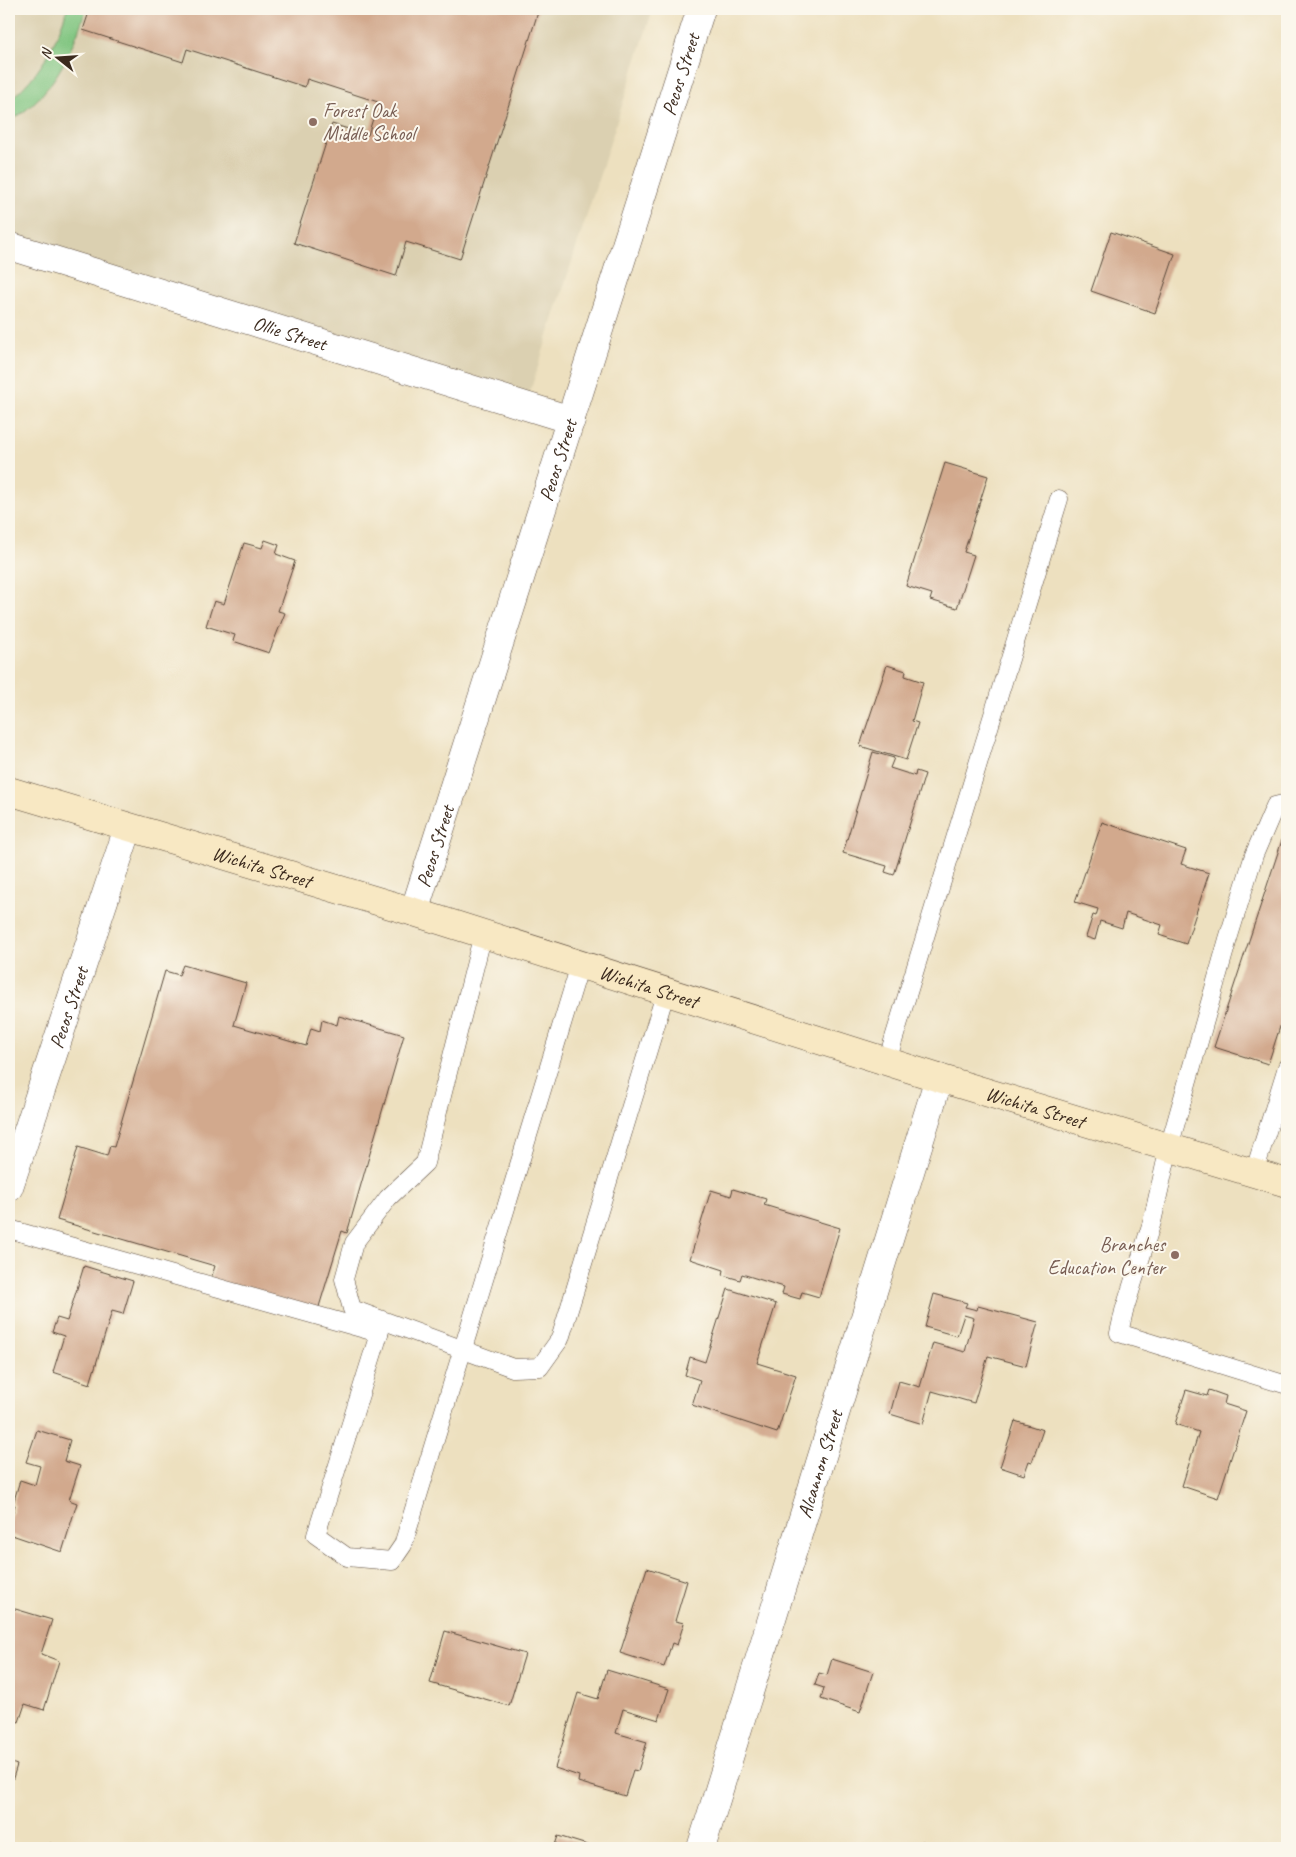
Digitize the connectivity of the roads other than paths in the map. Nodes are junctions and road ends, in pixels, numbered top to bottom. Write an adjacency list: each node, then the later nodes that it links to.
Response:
1 (701, 9): 3 (street, Pecos Street)
2 (9, 246): 3 (street, Ollie Street)
3 (571, 420): 8 (street, Pecos Street)
4 (1059, 499): 12 (lane)
5 (9, 790): 7 (main road, Wichita Street)
6 (1287, 803): 15 (lane)
7 (128, 828): 8 (main road, Wichita Street); 18 (street, Pecos Street)
8 (414, 912): 9 (main road, Wichita Street)
9 (483, 934): 10 (main road, Wichita Street); 20 (lane)
10 (580, 965): 11 (main road, Wichita Street); 21 (lane)
11 (666, 991): 12 (main road, Wichita Street); 21 (lane)
12 (887, 1061): 14 (main road, Wichita Street)
13 (1287, 1067): 16 (lane)
14 (939, 1078): 15 (main road, Wichita Street); 23 (street, Alcannon Street)
15 (1169, 1147): 16 (main road, Wichita Street); 22 (lane)
16 (1254, 1173): 17 (main road, Wichita Street)
17 (1287, 1183)
18 (9, 1187)
19 (9, 1228): 20 (lane)
20 (381, 1327): 21 (lane); 21 (lane)
21 (462, 1349)
22 (1287, 1385)
23 (701, 1848)

